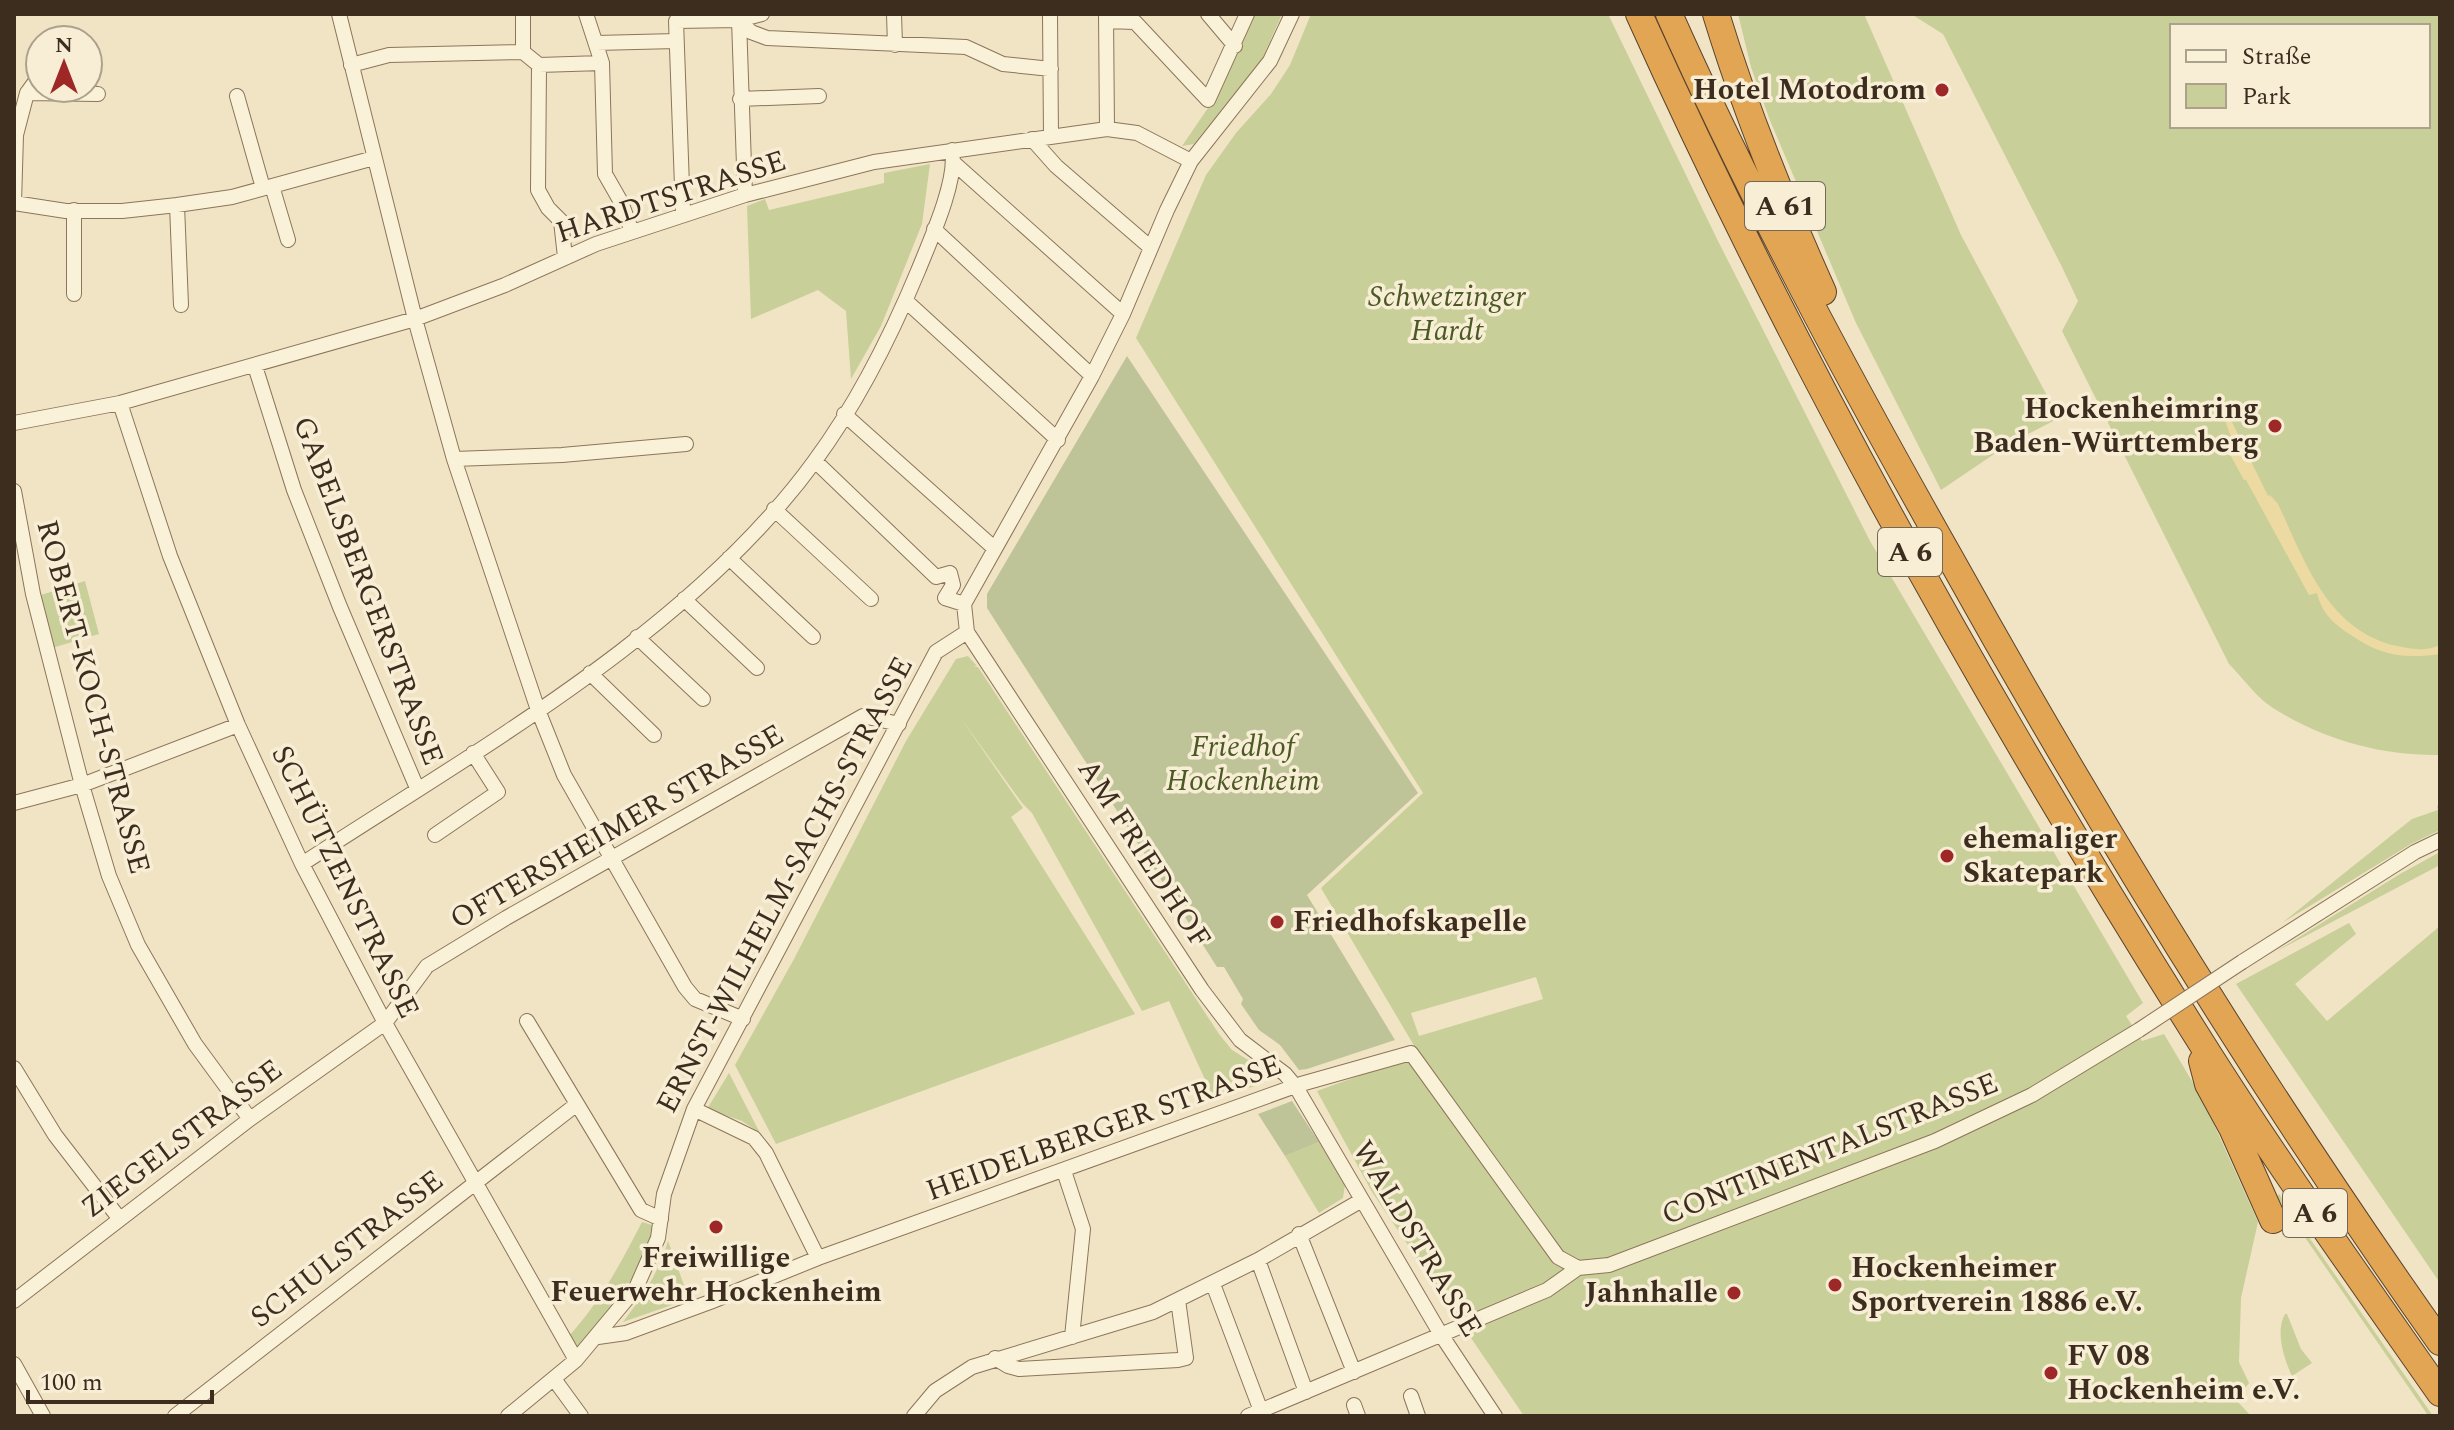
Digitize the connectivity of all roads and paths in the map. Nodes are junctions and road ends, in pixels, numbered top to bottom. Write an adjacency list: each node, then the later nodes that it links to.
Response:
1 (339, 14): 22 (street)
2 (523, 14): 20 (street)
3 (586, 14): 17 (street)
4 (762, 14): 15 (street)
5 (894, 14): 18 (street)
6 (1050, 14): 24 (street)
7 (1208, 14): 19 (street)
8 (1247, 14): 19 (street)
9 (1292, 14): 34 (street)
10 (1639, 14): 89 (highway, A 6)
11 (1669, 14): 53 (highway, A 6)
12 (1716, 14): 53 (highway, A 61)
13 (717, 17): 15 (street); 16 (street)
14 (1106, 17): 19 (street); 29 (street)
15 (739, 20): 18 (street); 27 (street)
16 (676, 41): 17 (street); 40 (street)
17 (596, 43): 21 (street)
18 (895, 45): 24 (street)
19 (1235, 46)
20 (523, 52): 22 (street); 23 (street)
21 (602, 63): 23 (street); 42 (street)
22 (351, 65): 33 (street)
23 (539, 65): 45 (street)
24 (1051, 69): 30 (street)
25 (237, 96): 35 (street)
26 (819, 96): 27 (street)
27 (740, 99): 36 (street)
28 (24, 104): 37 (street)
29 (1107, 129): 30 (street, HARDTSTRASSE); 34 (street)
30 (1051, 137): 31 (street, HARDTSTRASSE)
31 (1032, 139): 32 (street, HARDTSTRASSE); 44 (street)
32 (953, 157): 36 (street, HARDTSTRASSE); 41 (street); 49 (street)
33 (374, 158): 35 (street); 50 (street)
34 (1191, 161): 44 (street)
35 (268, 187): 38 (street); 43 (street)
36 (745, 195): 40 (street, HARDTSTRASSE)
37 (14, 203): 39 (street)
38 (177, 205): 39 (street); 48 (street)
39 (74, 210): 46 (street)
40 (683, 214): 42 (street, HARDTSTRASSE)
41 (934, 229): 47 (street); 52 (street)
42 (632, 232): 45 (street, HARDTSTRASSE)
43 (288, 240)
44 (1151, 248): 49 (street)
45 (565, 257): 50 (street, HARDTSTRASSE)
46 (74, 294)
47 (906, 301): 55 (street); 57 (street)
48 (181, 305)
49 (1123, 314): 52 (street)
50 (415, 319): 51 (street, HARDTSTRASSE); 59 (street)
51 (255, 366): 54 (street, HARDTSTRASSE); 80 (street, GABELSBERGERSTRASSE)
52 (1092, 376): 57 (street)
53 (1861, 396): 111 (highway, A 6)
54 (120, 403): 56 (street, HARDTSTRASSE); 76 (street, SCHÜTZENSTRASSE)
55 (844, 414): 60 (street); 63 (street)
56 (14, 423)
57 (1058, 440): 63 (street)
58 (686, 444): 59 (street)
59 (454, 459): 74 (street)
60 (815, 461): 62 (street); 67 (street)
61 (14, 491): 79 (street, ROBERT-KOCH-STRASSE)
62 (774, 509): 64 (street); 66 (street)
63 (994, 548): 67 (street)
64 (729, 558): 65 (street); 70 (street)
65 (684, 599): 69 (street); 71 (street)
66 (871, 599)
67 (964, 604): 68 (street)
68 (967, 632): 75 (street, ERNST-WILHELM-SACHS-STRASSE); 91 (street, AM FRIEDHOF)
69 (637, 637): 72 (street); 73 (street)
70 (813, 637)
71 (757, 668)
72 (590, 673): 74 (street); 77 (street)
73 (703, 699)
74 (538, 710): 78 (street); 84 (street)
75 (899, 724): 84 (street, OFTERSHEIMER STRASSE); 86 (street, ERNST-WILHELM-SACHS-STRASSE)
76 (238, 725): 79 (street); 85 (street, SCHÜTZENSTRASSE)
77 (654, 735)
78 (473, 753): 80 (street); 82 (street)
79 (82, 785): 81 (street); 94 (street, ROBERT-KOCH-STRASSE)
80 (417, 788): 85 (street)
81 (14, 803)
82 (435, 835)
83 (2440, 840): 104 (street, CONTINENTALSTRASSE, bridge)
84 (610, 860): 86 (street); 88 (street, OFTERSHEIMER STRASSE)
85 (302, 864): 88 (street, SCHÜTZENSTRASSE)
86 (743, 1019): 93 (street, ERNST-WILHELM-SACHS-STRASSE)
87 (527, 1021): 92 (street)
88 (385, 1023): 94 (street, ZIEGELSTRASSE); 96 (street, SCHÜTZENSTRASSE)
89 (2193, 1030): 100 (highway); 118 (highway, A 6)
90 (14, 1068): 98 (street)
91 (1296, 1087): 95 (street, HEIDELBERGER STRASSE); 97 (street, WALDSTRASSE); 104 (street, HEIDELBERGER STRASSE)
92 (577, 1104): 96 (street, SCHULSTRASSE); 99 (street)
93 (694, 1109): 99 (street, ERNST-WILHELM-SACHS-STRASSE); 102 (street)
94 (250, 1119): 98 (street, ZIEGELSTRASSE)
95 (1064, 1171): 102 (street, HEIDELBERGER STRASSE); 110 (street)
96 (474, 1183): 113 (street, SCHÜTZENSTRASSE); 122 (street, SCHULSTRASSE)
97 (1362, 1200): 101 (street); 108 (street, WALDSTRASSE)
98 (119, 1218): 107 (street, ZIEGELSTRASSE)
99 (661, 1219): 109 (street, ERNST-WILHELM-SACHS-STRASSE)
100 (2273, 1220)
101 (1299, 1234): 103 (street); 115 (street)
102 (818, 1258): 109 (street, HEIDELBERGER STRASSE)
103 (1258, 1260): 105 (street); 117 (street)
104 (1578, 1268): 108 (street, CONTINENTALSTRASSE)
105 (1213, 1284): 106 (street); 120 (street)
106 (1178, 1300): 110 (street); 112 (street)
107 (14, 1301)
108 (1440, 1333): 115 (street, CONTINENTALSTRASSE); 127 (street, WALDSTRASSE)
109 (598, 1337): 113 (street)
110 (1072, 1337): 112 (street)
111 (2440, 1342)
112 (995, 1358): 125 (street)
113 (576, 1360): 116 (street)
114 (14, 1364): 121 (street)
115 (1354, 1372): 117 (street, CONTINENTALSTRASSE)
116 (554, 1379): 123 (street); 124 (street)
117 (1306, 1392): 120 (street, CONTINENTALSTRASSE)
118 (2440, 1393)
119 (1411, 1396): 126 (street)
120 (1254, 1414)
121 (43, 1416)
122 (175, 1416)
123 (508, 1416)
124 (581, 1416)
125 (914, 1416)
126 (1418, 1416)
127 (1495, 1416)

